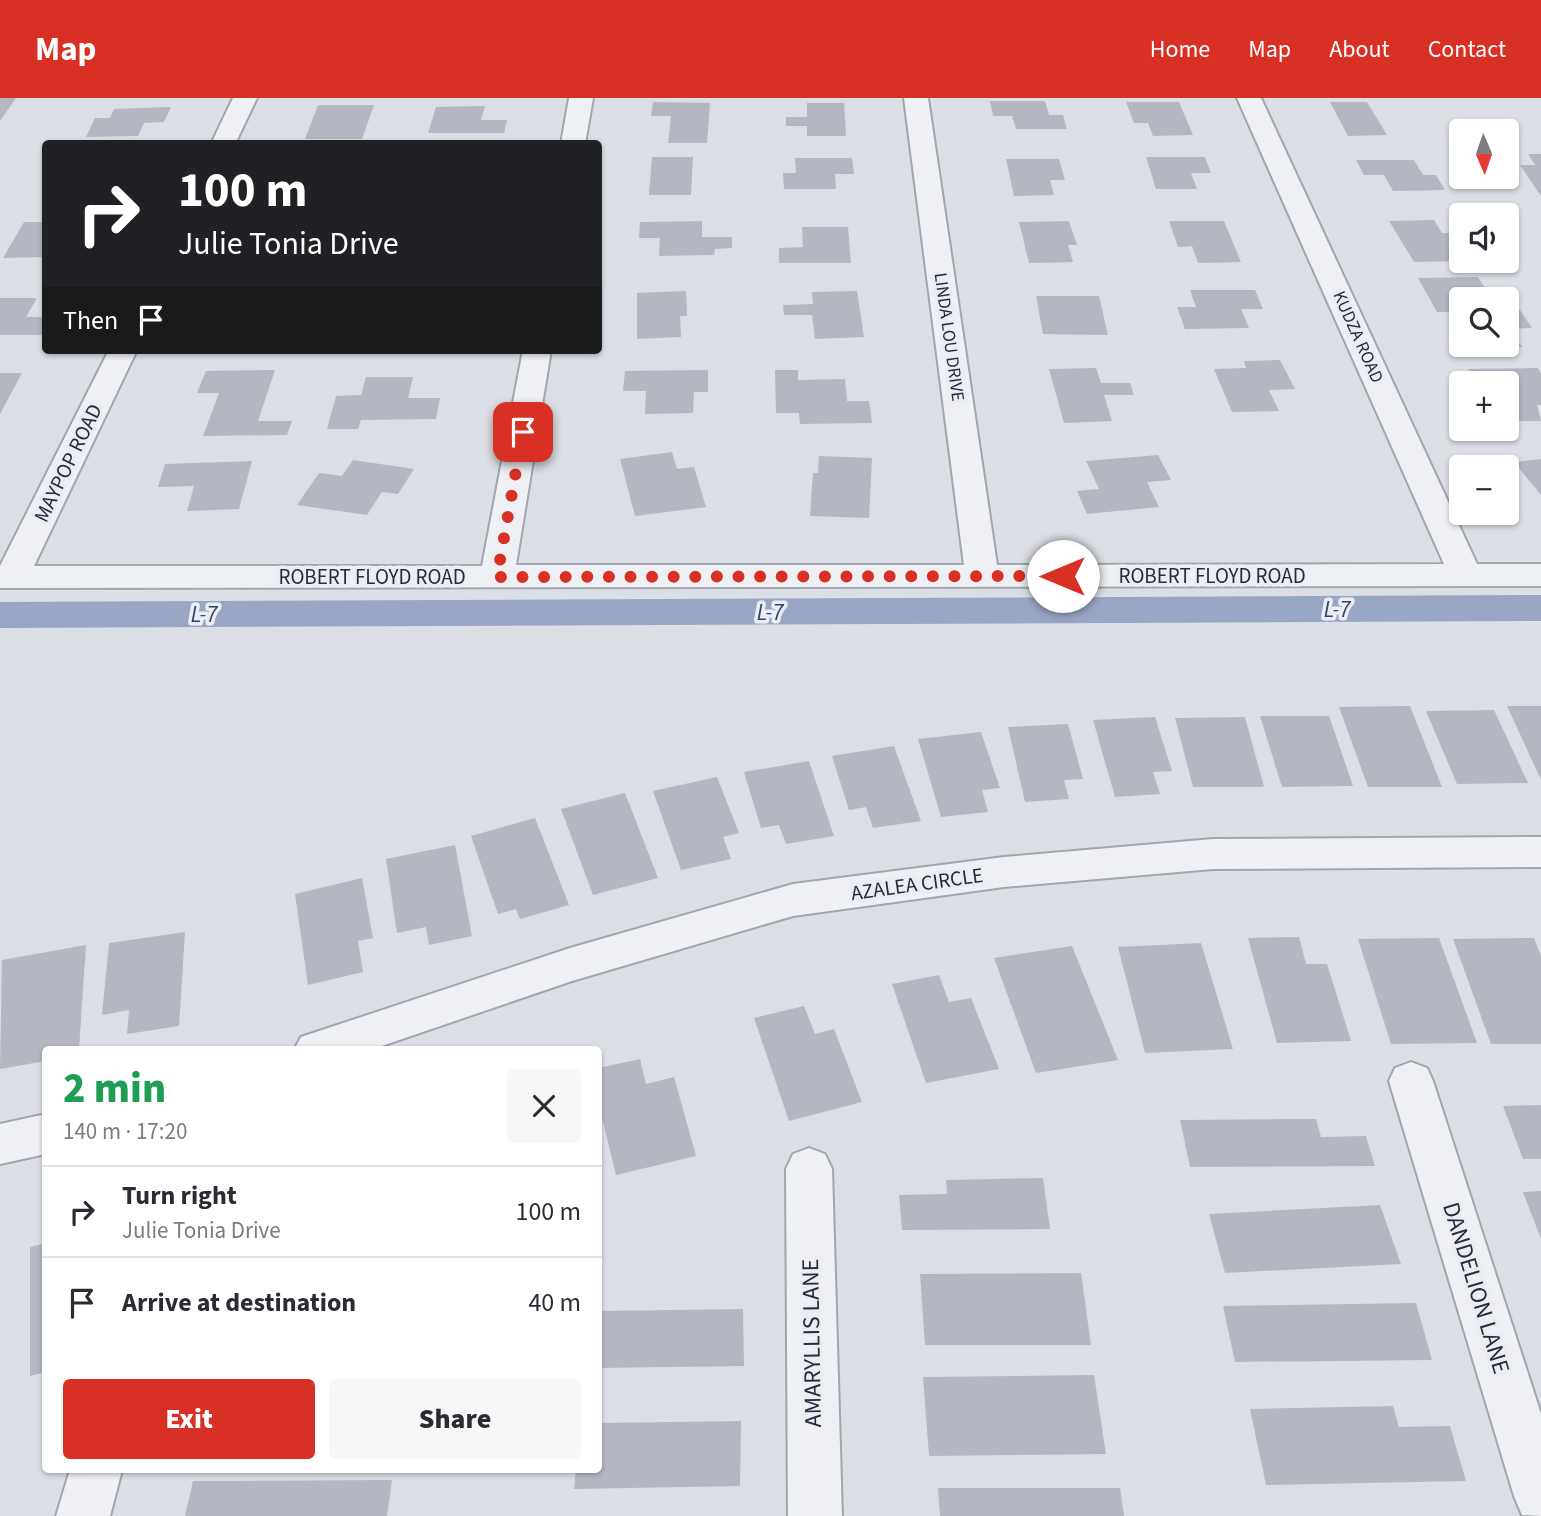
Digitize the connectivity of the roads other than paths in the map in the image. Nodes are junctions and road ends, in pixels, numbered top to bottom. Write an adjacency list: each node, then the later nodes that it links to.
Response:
1 (245, 98): 5 (street)
2 (581, 98): 6 (street)
3 (916, 98): 10 (street, LINDA LOU DRIVE)
4 (1250, 98): 11 (street, KUDZA ROAD)
5 (225, 140)
6 (574, 140)
7 (121, 354): 12 (street, MAYPOP ROAD)
8 (536, 354): 13 (street)
9 (1541, 575): 11 (street, ROBERT FLOYD ROAD)
10 (982, 576): 11 (street, ROBERT FLOYD ROAD); 13 (street, ROBERT FLOYD ROAD)
11 (1466, 576)
12 (6, 577): 13 (street, ROBERT FLOYD ROAD)
13 (497, 577)
14 (1541, 852): 15 (street, AZALEA CIRCLE)
15 (328, 1046)
16 (1411, 1081): 21 (street, DANDELION LANE)
17 (42, 1135): 18 (street)
18 (0, 1144)
19 (809, 1169): 23 (street, AMARYLLIS LANE)
20 (95, 1473): 22 (street)
21 (1541, 1496)
22 (83, 1516)
23 (815, 1516)

